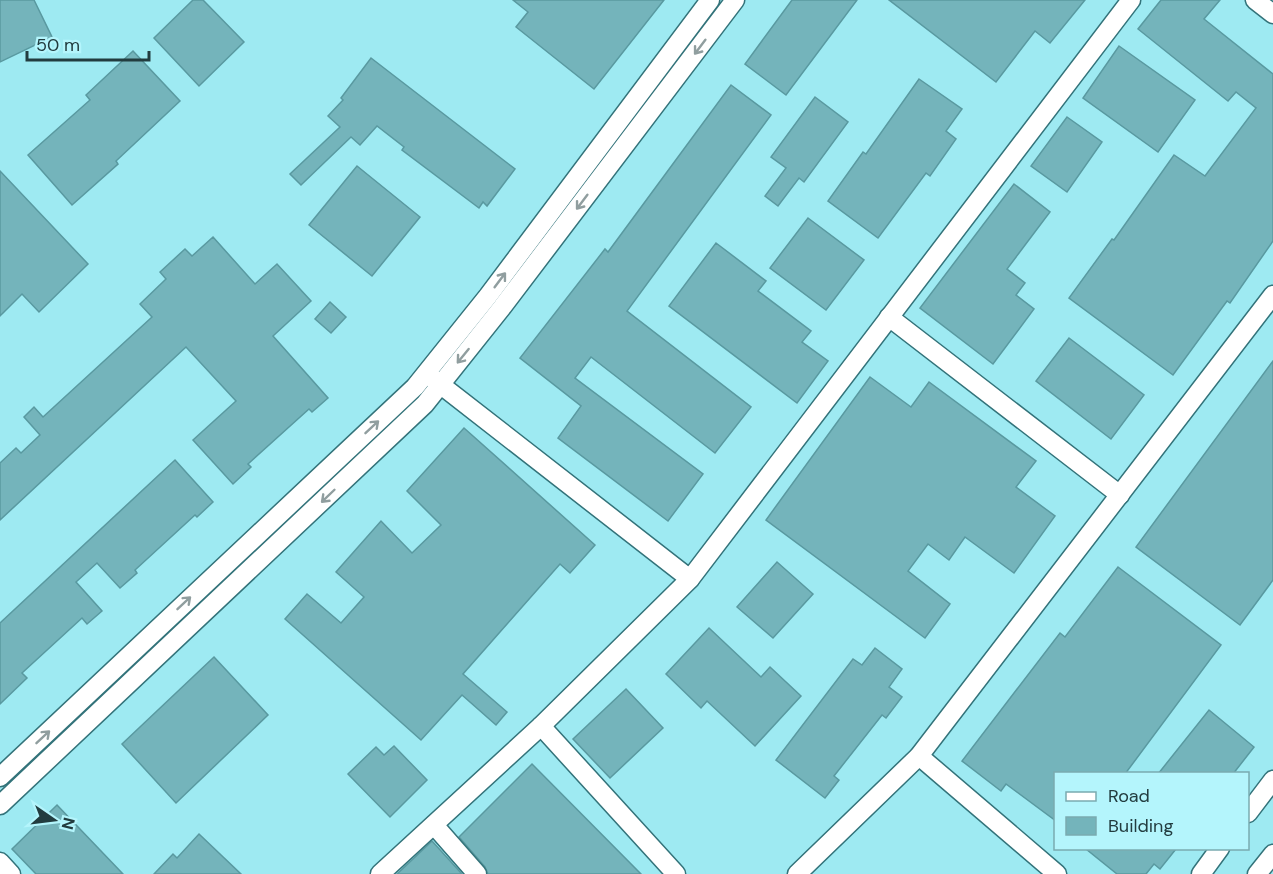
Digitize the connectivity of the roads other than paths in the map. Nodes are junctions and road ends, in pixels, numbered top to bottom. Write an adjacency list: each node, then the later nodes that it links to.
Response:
1 (710, 0): 8 (street, one-way to 1)
2 (735, 0): 8 (street, one-way to 8)
3 (1131, 0): 7 (street)
4 (1255, 0): 5 (street)
5 (1273, 14)
6 (1273, 295): 9 (street)
7 (890, 317): 9 (street); 10 (street)
8 (433, 379): 10 (street); 13 (street, one-way to 8); 15 (street, one-way to 15)
9 (1120, 495): 12 (street)
10 (690, 579): 11 (street)
11 (541, 726): 17 (street); 24 (street)
12 (919, 756): 25 (street); 26 (street)
13 (0, 777)
14 (1273, 780): 16 (street)
15 (0, 805)
16 (1249, 812)
17 (434, 825): 22 (street); 23 (street)
18 (1219, 850): 27 (street)
19 (1273, 854): 28 (street)
20 (0, 862): 21 (street)
21 (11, 874)
22 (380, 874)
23 (477, 874)
24 (676, 874)
25 (796, 874)
26 (1057, 874)
27 (1201, 874)
28 (1257, 874)

